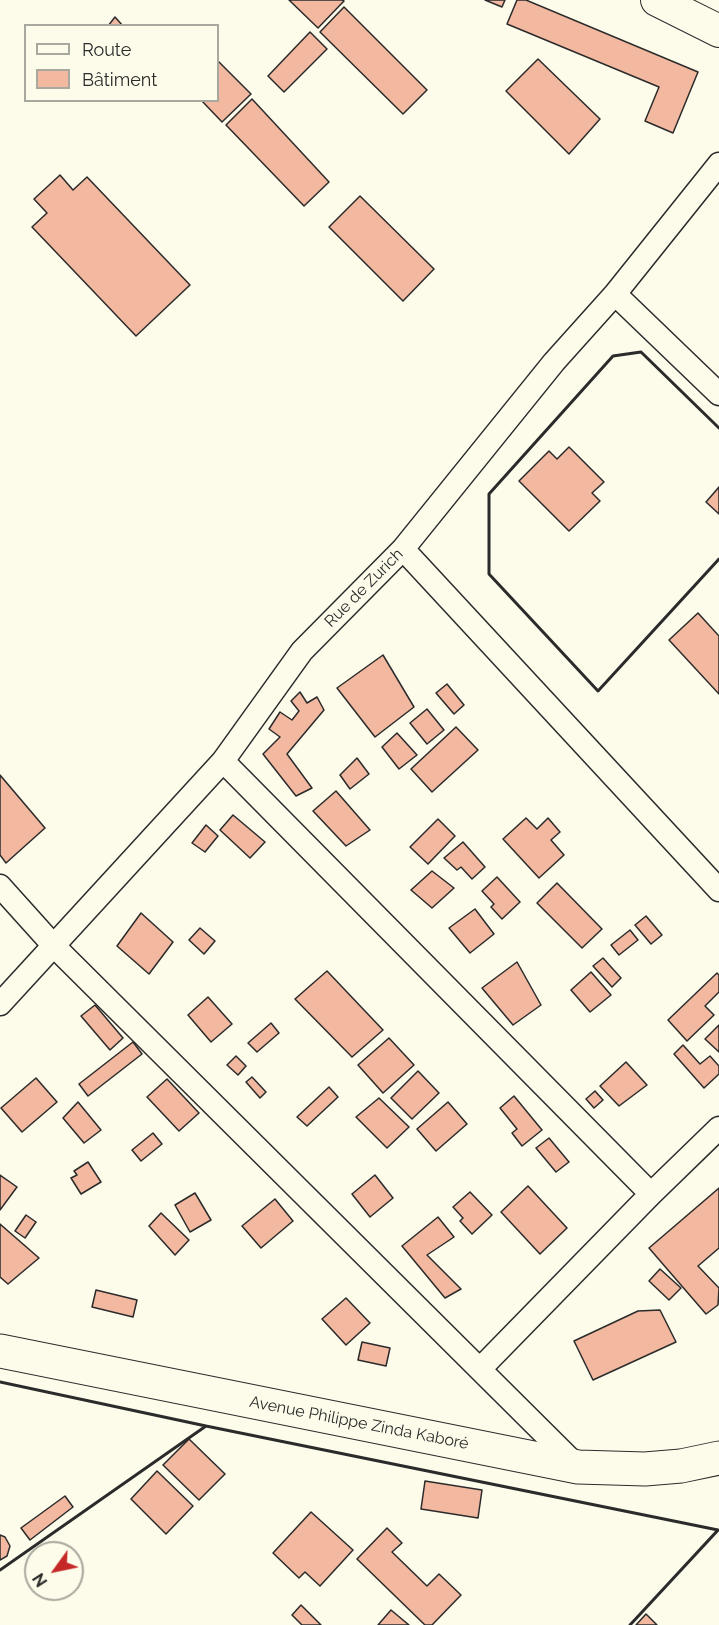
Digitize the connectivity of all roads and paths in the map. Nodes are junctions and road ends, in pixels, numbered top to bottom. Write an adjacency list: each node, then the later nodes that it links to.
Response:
1 (657, 0): 2 (street)
2 (719, 31)
3 (719, 164): 4 (street, Rue de Zurich)
4 (615, 294): 5 (street); 6 (street, Rue de Zurich)
5 (719, 394)
6 (403, 549): 7 (street, Rue de Zurich); 9 (street)
7 (223, 761): 10 (street, Rue de Zurich); 13 (street)
8 (0, 886): 10 (street)
9 (719, 890)
10 (53, 945): 11 (street, Rue de Zurich); 15 (street)
11 (0, 1004)
12 (719, 1128): 13 (street)
13 (651, 1194): 15 (street)
14 (0, 1351): 17 (main road, Avenue Philippe Zinda Kaboré)
15 (480, 1369): 17 (street)
16 (719, 1458): 17 (main road, Avenue Philippe Zinda Kaboré)
17 (578, 1467)

